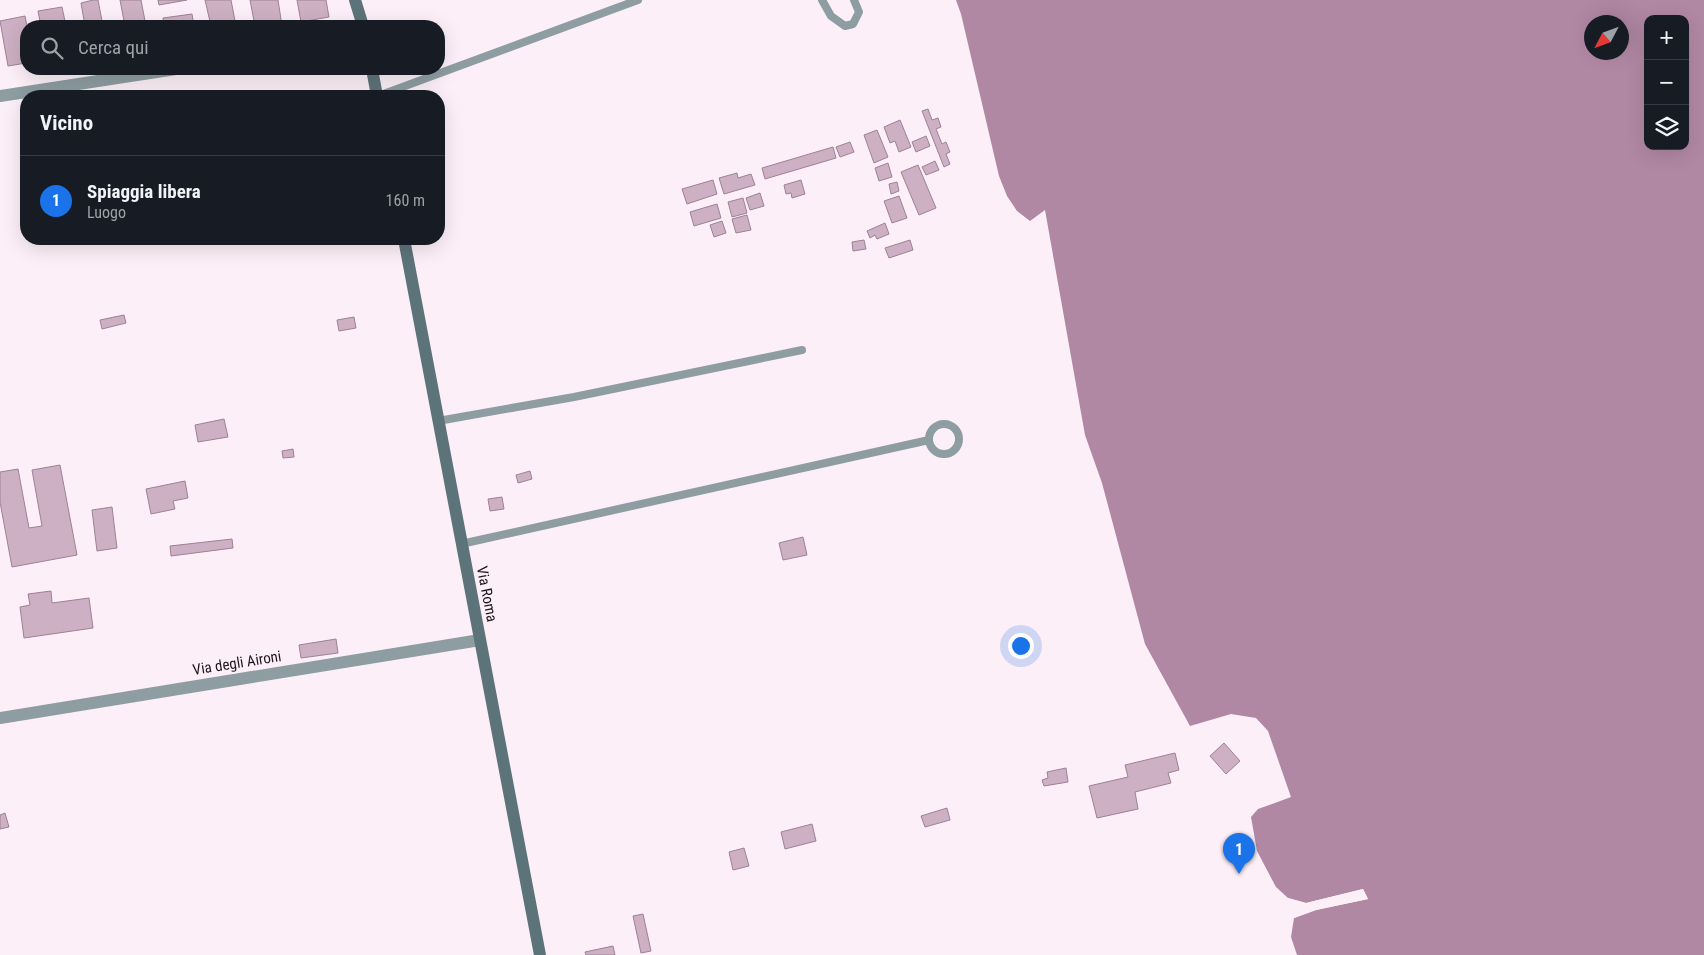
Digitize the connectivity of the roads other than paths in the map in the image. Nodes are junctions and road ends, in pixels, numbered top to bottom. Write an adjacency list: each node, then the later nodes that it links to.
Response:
1 (355, 0): 5 (street)
2 (638, 0): 6 (lane)
3 (822, 0): 4 (lane)
4 (854, 0)
5 (361, 20)
6 (445, 71)
7 (137, 75): 10 (street)
8 (373, 75): 11 (street)
9 (435, 75): 12 (lane)
10 (39, 90)
11 (377, 90)
12 (394, 90)
13 (20, 93): 14 (street)
14 (0, 96)
15 (405, 245): 17 (street, Via Roma)
16 (802, 350): 17 (lane)
17 (438, 421): 19 (street, Via Roma)
18 (929, 440): 19 (lane)
19 (461, 544): 20 (street, Via Roma)
20 (480, 640): 21 (street, Via degli Aironi); 22 (street, Via Roma)
21 (0, 718)
22 (540, 955)

